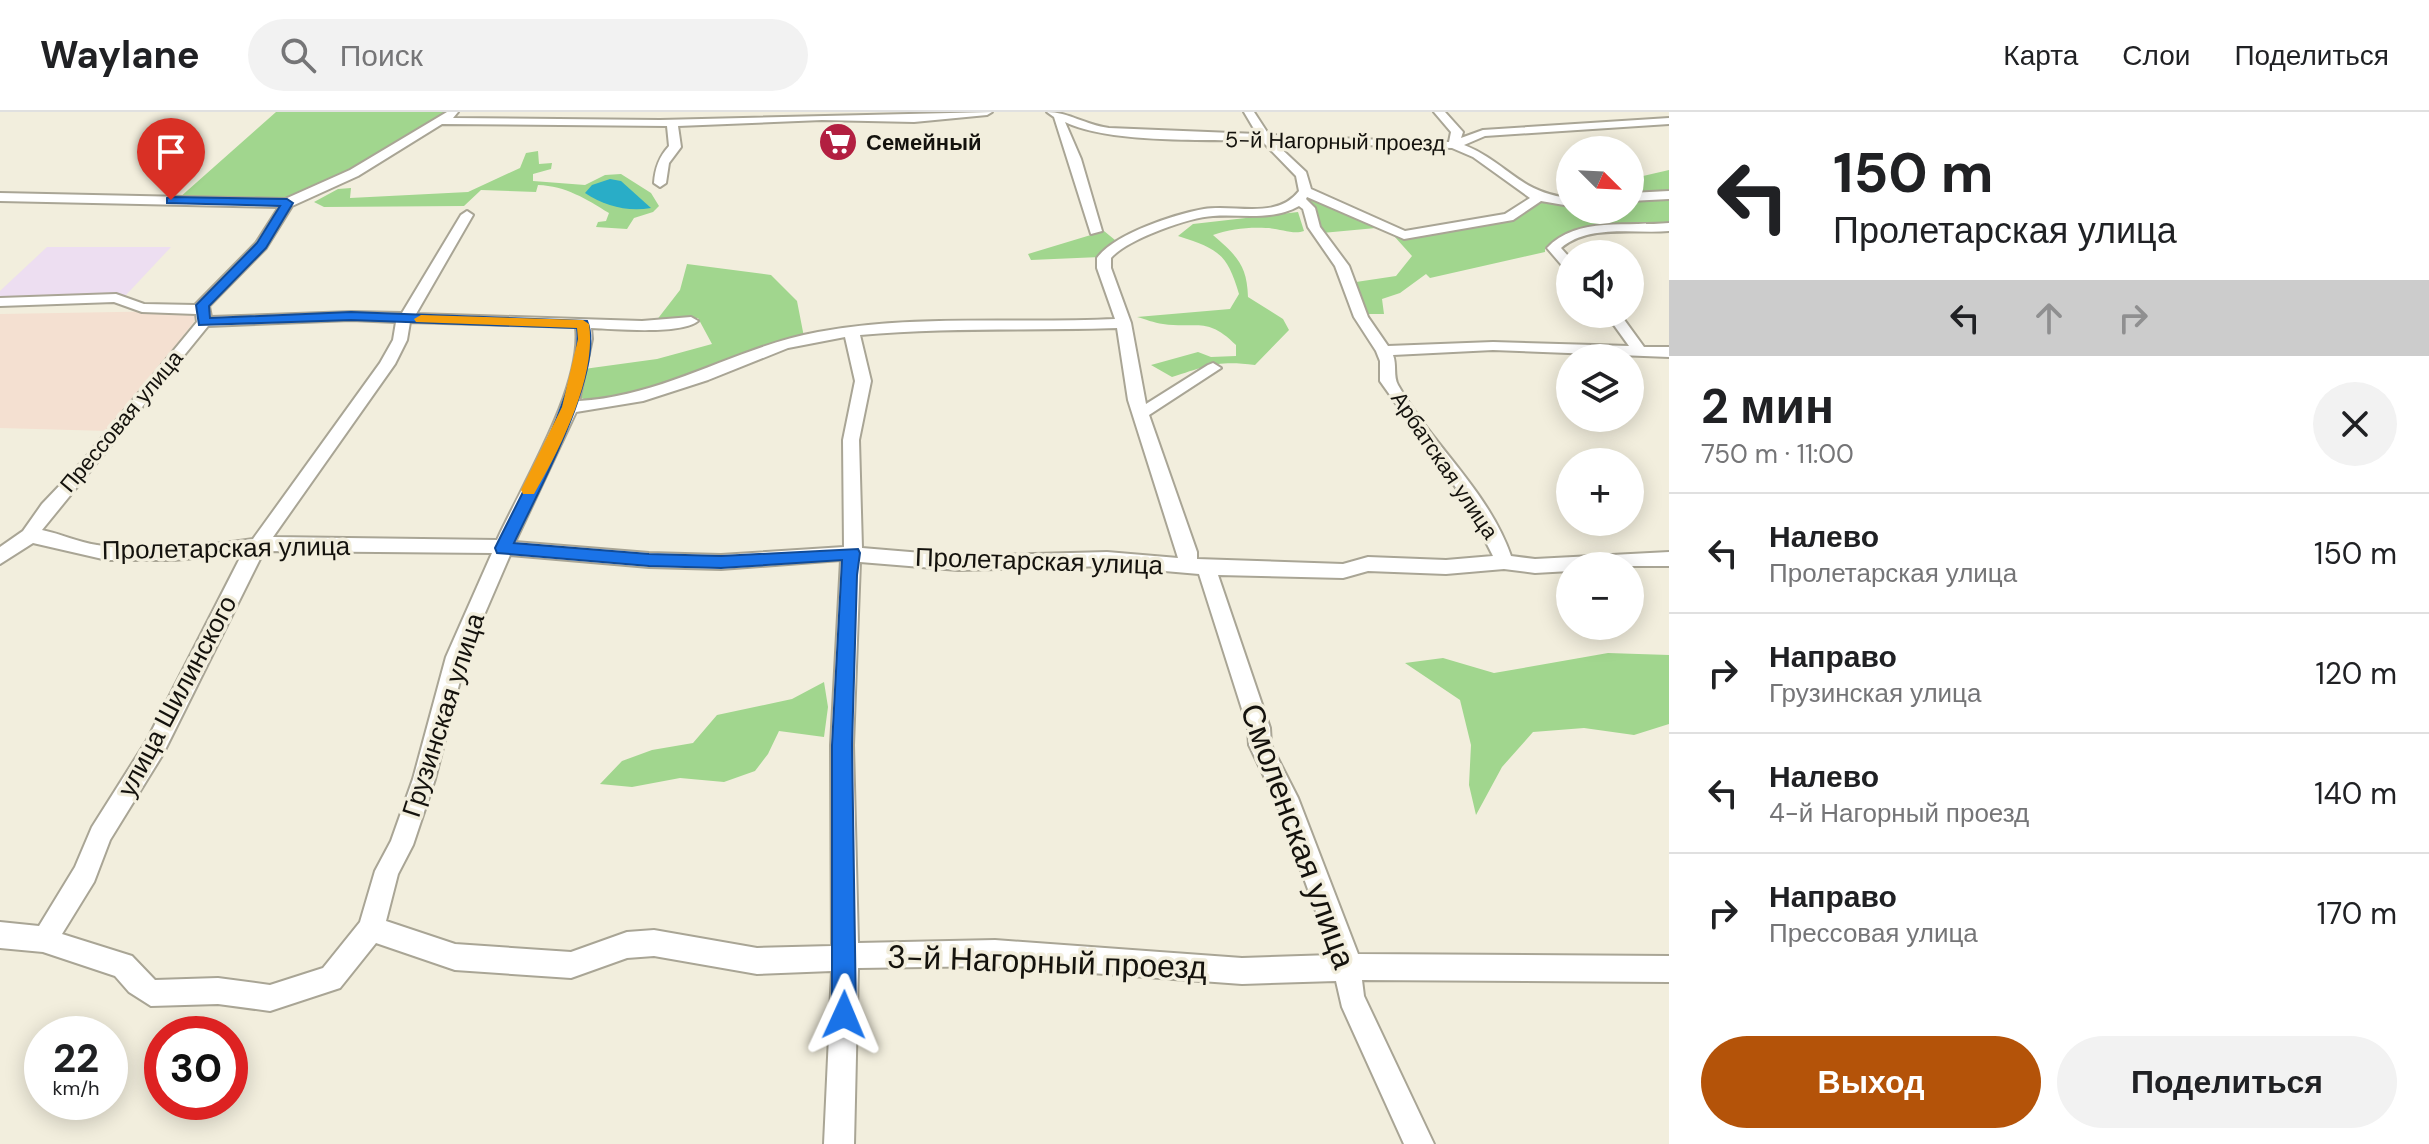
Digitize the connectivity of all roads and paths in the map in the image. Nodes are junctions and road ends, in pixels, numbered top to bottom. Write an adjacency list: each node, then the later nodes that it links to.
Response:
1 (454, 112): 9 (street)
2 (987, 112): 6 (street)
3 (1249, 112): 13 (street, Арбатская улица)
4 (1439, 112): 14 (street)
5 (1639, 112): 10 (street)
6 (838, 114): 8 (street)
7 (1058, 114): 13 (street, 5-й Нагорный проезд); 25 (street)
8 (666, 119): 9 (street); 15 (street)
9 (443, 121): 22 (street)
10 (1649, 121): 11 (street, 5-й Нагорный проезд); 12 (street); 14 (street, 5-й Нагорный проезд)
11 (1669, 121)
12 (1669, 134)
13 (1268, 140): 14 (street, 5-й Нагорный проезд); 17 (street, Арбатская улица)
14 (1454, 145): 20 (street)
15 (660, 183)
16 (1669, 195): 18 (street)
17 (1303, 196): 20 (street); 31 (street, Смоленская улица); 35 (street, Арбатская улица)
18 (1644, 196)
19 (0, 197): 22 (street)
20 (1538, 198): 21 (street)
21 (1556, 200)
22 (287, 203): 28 (street, Прессовая улица)
23 (467, 215): 29 (street, улица Шилинского)
24 (1669, 227): 26 (street)
25 (1096, 231)
26 (1562, 240)
27 (0, 302): 28 (street)
28 (203, 316): 29 (street); 41 (street, Прессовая улица)
29 (405, 319): 32 (street); 42 (street, улица Шилинского)
30 (691, 321): 32 (street)
31 (1124, 323): 33 (street); 40 (street, Смоленская улица)
32 (583, 324): 39 (street, Грузинская улица)
33 (852, 333): 39 (street); 44 (street)
34 (1556, 348): 35 (street)
35 (1384, 351): 47 (street, Арбатская улица)
36 (1644, 351): 37 (street)
37 (1669, 352)
38 (1213, 368): 40 (street)
39 (570, 407): 43 (street, Грузинская улица)
40 (1139, 410): 48 (street, Смоленская улица)
41 (29, 536): 42 (street, Пролетарская улица); 45 (street, Прессовая улица)
42 (260, 542): 43 (street, Пролетарская улица); 51 (street, улица Шилинского)
43 (503, 548): 44 (street, Пролетарская улица); 49 (street, Грузинская улица)
44 (852, 553): 48 (street, Пролетарская улица); 52 (street)
45 (1, 554)
46 (1669, 559): 47 (street, Пролетарская улица)
47 (1504, 562): 48 (street, Пролетарская улица)
48 (1196, 567): 53 (street, Смоленская улица)
49 (371, 929): 51 (street); 52 (street, 3-й Нагорный проезд)
50 (0, 935): 51 (street)
51 (45, 939)
52 (845, 958): 53 (street, 3-й Нагорный проезд); 55 (street)
53 (1349, 969): 54 (street, 3-й Нагорный проезд); 56 (street, Смоленская улица)
54 (1669, 969)
55 (839, 1144)
56 (1419, 1144)

